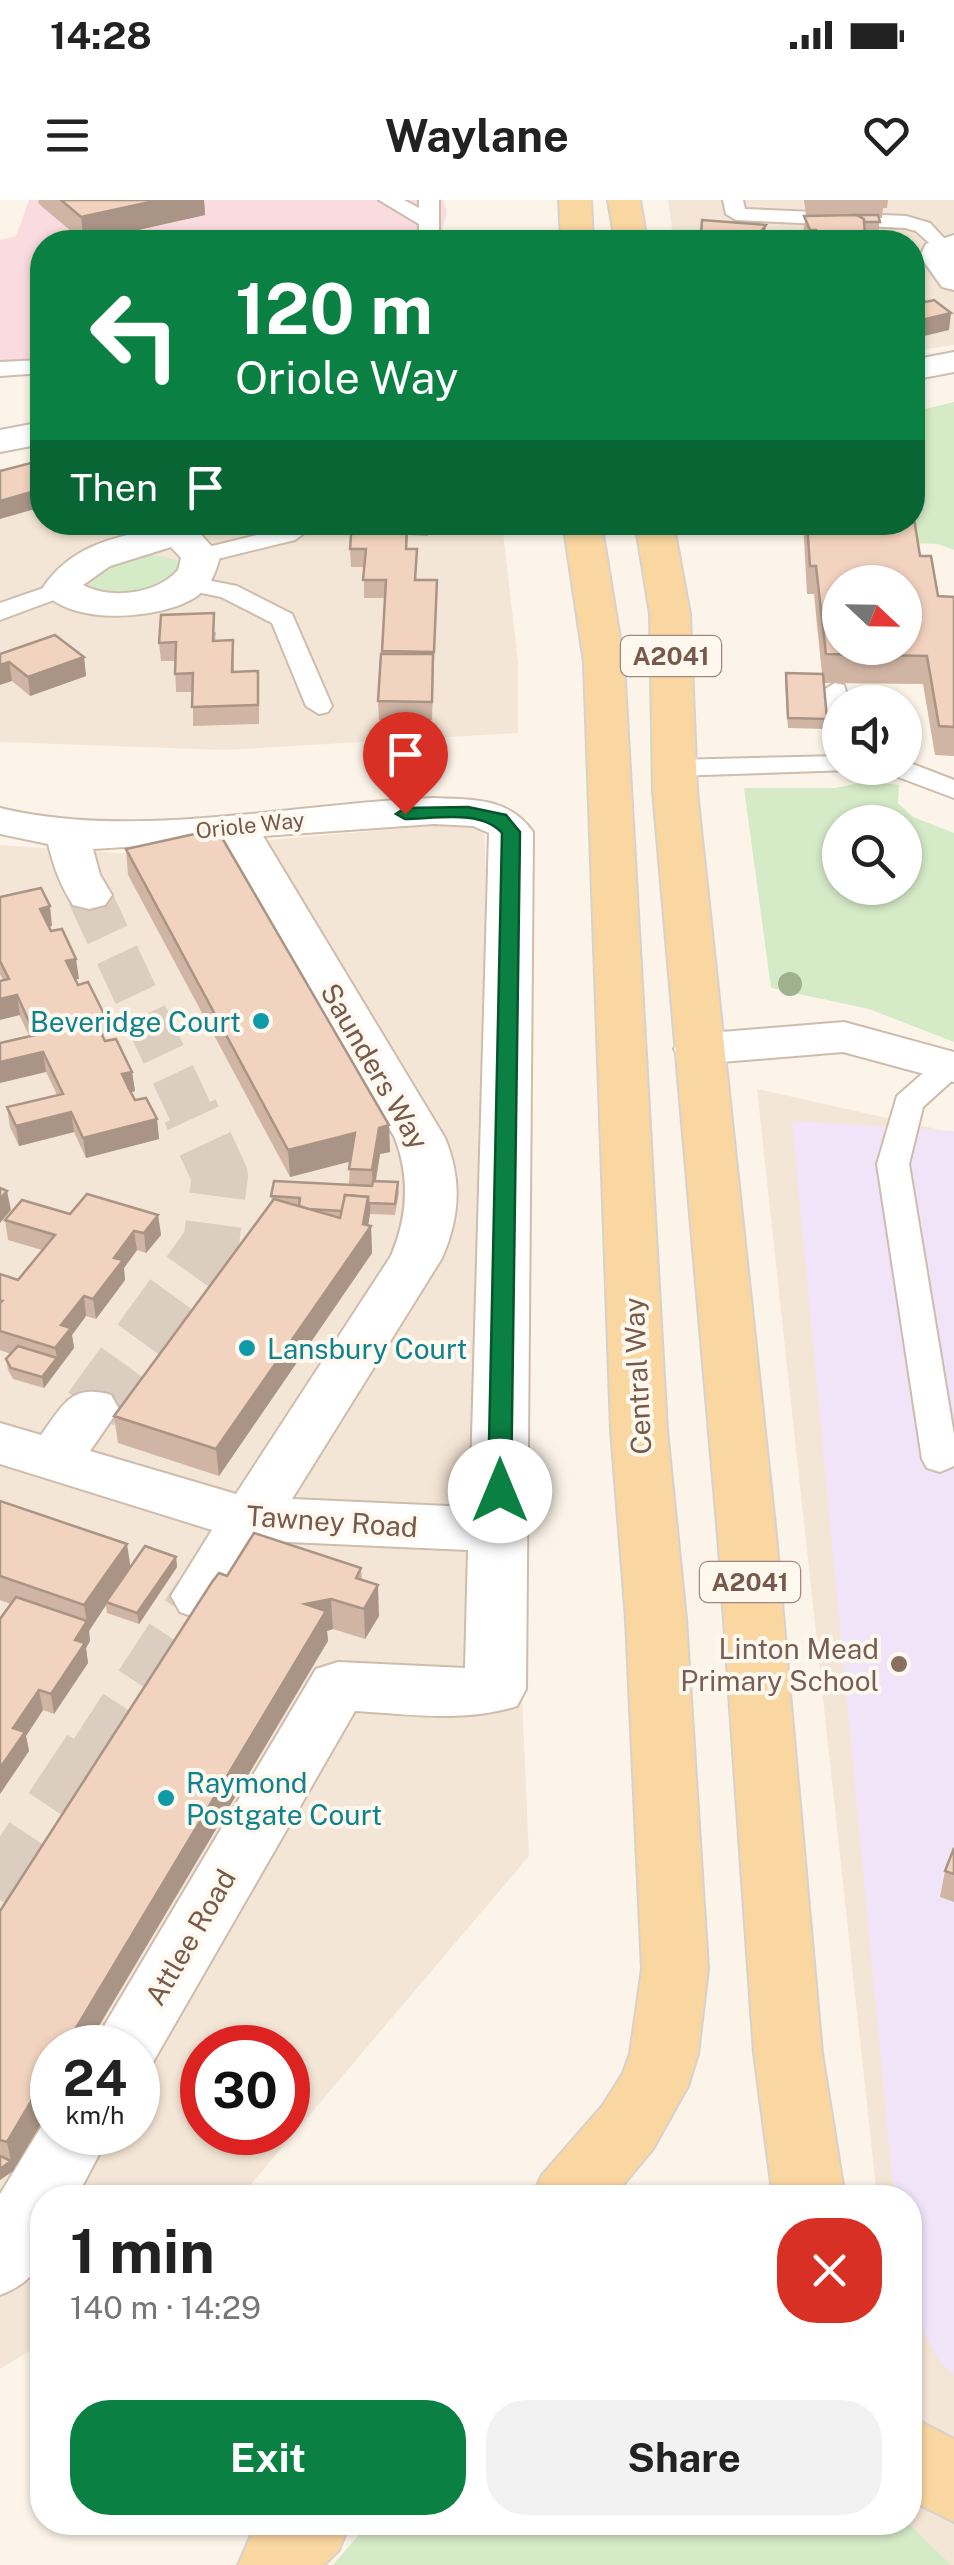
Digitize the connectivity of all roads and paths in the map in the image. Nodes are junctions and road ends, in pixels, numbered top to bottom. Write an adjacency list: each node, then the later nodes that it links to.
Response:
1 (389, 200): 5 (lane)
2 (575, 200): 6 (main road)
3 (624, 200): 7 (main road)
4 (733, 200): 8 (lane)
5 (428, 210)
6 (576, 230)
7 (628, 230)
8 (949, 246): 9 (street)
9 (954, 280)
10 (954, 362): 12 (street)
11 (30, 368): 13 (lane)
12 (925, 368)
13 (0, 369)
14 (30, 435): 15 (street)
15 (0, 441)
16 (279, 535): 19 (lane)
17 (584, 535): 43 (main road, Central Way / A2041)
18 (656, 535): 24 (main road, A2041)
19 (185, 549): 20 (street); 20 (street); 22 (lane)
20 (61, 589): 21 (lane)
21 (0, 612)
22 (320, 706)
23 (822, 764): 24 (lane)
24 (673, 768): 31 (main road, A2041)
25 (922, 777): 26 (lane)
26 (954, 790)
27 (0, 821): 29 (street, Oriole Way)
28 (235, 826): 29 (street, Oriole Way); 37 (street, Saunders Way); 38 (street, Oriole Way)
29 (67, 833): 30 (street)
30 (89, 895)
31 (698, 1049): 32 (street); 44 (main road, A2041)
32 (952, 1066): 35 (lane)
33 (91, 1409): 36 (street)
34 (0, 1443): 36 (street, Tawney Road)
35 (940, 1459)
36 (53, 1461): 37 (street, Tawney Road)
37 (251, 1519): 38 (street, Tawney Road); 39 (street, Saunders Way)
38 (500, 1530): 40 (street, Attlee Road)
39 (201, 1596)
40 (139, 2025)
41 (62, 2155): 42 (street)
42 (45, 2185)
43 (578, 2185)
44 (807, 2185)
45 (30, 2210): 46 (street)
46 (0, 2261)
47 (922, 2462): 48 (main road)
48 (954, 2484)
49 (298, 2535): 50 (main road)
50 (277, 2565)

